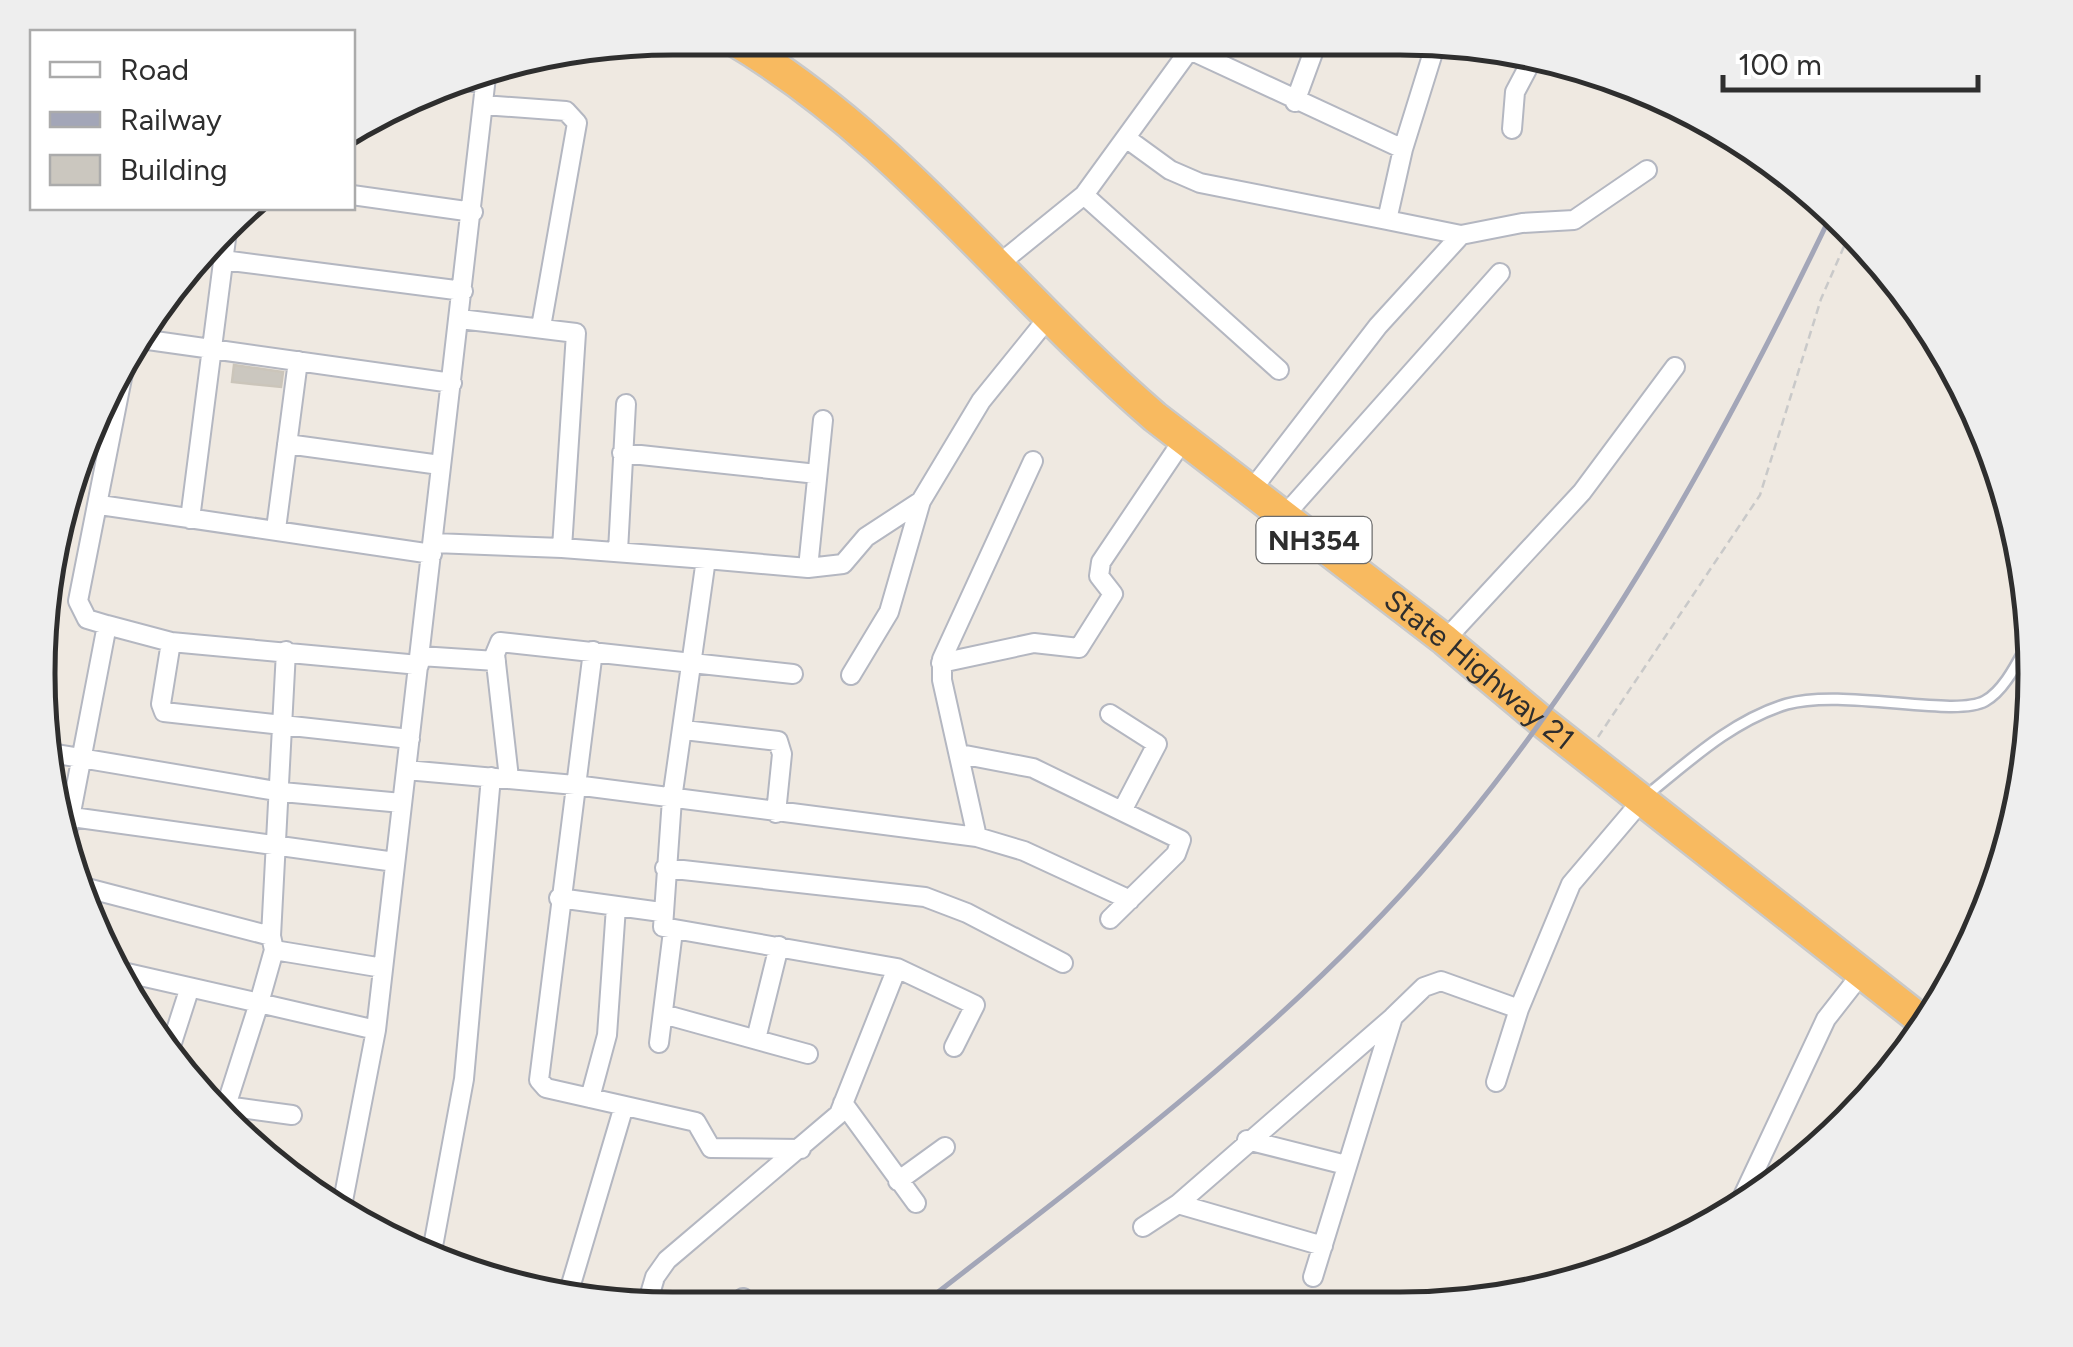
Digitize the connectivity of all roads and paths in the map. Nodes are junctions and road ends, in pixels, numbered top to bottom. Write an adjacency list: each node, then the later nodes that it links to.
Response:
1 (757, 55): 22 (highway, State Highway 21 / NH354)
2 (1186, 55): 11 (street)
3 (1209, 55): 8 (street)
4 (1313, 55): 8 (street)
5 (1429, 56): 12 (street)
6 (1526, 68): 10 (street)
7 (485, 85): 9 (street)
8 (1294, 102): 12 (street)
9 (483, 105): 16 (street); 27 (street)
10 (1512, 129)
11 (1126, 138): 15 (street); 17 (street)
12 (1403, 149): 17 (street)
13 (1647, 170): 18 (street)
14 (355, 195): 16 (street)
15 (1084, 195): 22 (street); 32 (street)
16 (473, 212): 24 (street)
17 (1388, 220): 18 (street)
18 (1461, 235): 43 (street)
19 (1845, 244): 71 (path)
20 (225, 248): 21 (street)
21 (223, 260): 24 (street); 29 (street)
22 (1000, 264): 25 (highway, State Highway 21 / NH354)
23 (1500, 273): 46 (street)
24 (464, 291): 26 (street)
25 (1048, 318): 37 (highway, State Highway 21 / NH354); 44 (street)
26 (460, 319): 27 (street); 33 (street)
27 (541, 327): 49 (street)
28 (152, 341): 29 (street)
29 (210, 350): 30 (street); 47 (street)
30 (298, 361): 33 (street); 38 (street)
31 (1675, 367): 55 (street)
32 (1279, 370)
33 (452, 384): 41 (street)
34 (626, 404): 39 (street)
35 (117, 405): 45 (street)
36 (823, 420): 42 (street)
37 (1184, 440): 43 (highway, State Highway 21 / NH354); 63 (street)
38 (287, 444): 41 (street); 48 (street)
39 (622, 453): 42 (street); 51 (street)
40 (1032, 461): 63 (street)
41 (440, 465): 50 (street)
42 (817, 474): 53 (street)
43 (1250, 492): 46 (highway, State Highway 21 / NH354)
44 (921, 500): 53 (street); 65 (street)
45 (100, 506): 47 (street); 54 (street)
46 (1284, 516): 55 (highway, State Highway 21 / NH354)
47 (190, 520): 48 (street)
48 (276, 530): 50 (street)
49 (562, 548): 50 (street); 51 (street)
50 (433, 549): 60 (street)
51 (618, 551): 52 (street)
52 (706, 559): 53 (street); 62 (street)
53 (808, 568)
54 (107, 625): 56 (street); 73 (street)
55 (1446, 640): 71 (highway, State Highway 21 / NH354)
56 (171, 642): 57 (street); 67 (street)
57 (286, 651): 60 (street); 67 (street)
58 (593, 651): 61 (street); 62 (street); 76 (street)
59 (2018, 659): 78 (lane)
60 (419, 661): 61 (street); 69 (street)
61 (496, 661): 75 (street)
62 (694, 662): 64 (street); 68 (street)
63 (941, 664): 70 (street)
64 (793, 674)
65 (851, 676)
66 (1110, 714): 81 (street)
67 (283, 726): 69 (street); 77 (street)
68 (684, 730): 79 (street); 82 (street)
69 (410, 739): 74 (street)
70 (960, 754): 81 (street); 84 (street)
71 (1586, 755): 78 (highway, State Highway 21 / NH354)
72 (60, 756): 73 (street)
73 (83, 760): 77 (street); 83 (street)
74 (406, 770): 75 (street); 80 (street)
75 (500, 778): 76 (street); 131 (street)
76 (576, 785): 79 (street); 89 (street)
77 (282, 792): 80 (street); 85 (street)
78 (1644, 798): 100 (highway, State Highway 21 / NH354); 104 (street)
79 (672, 800): 82 (street); 87 (street)
80 (402, 803): 86 (street)
81 (1122, 810): 90 (street)
82 (776, 813): 84 (street)
83 (72, 817): 85 (street)
84 (977, 837): 90 (street)
85 (277, 847): 86 (street); 95 (street)
86 (395, 862): 98 (street)
87 (665, 868): 92 (street); 97 (street)
88 (95, 891): 95 (street)
89 (560, 898): 91 (street); 116 (street)
90 (1130, 900): 93 (street)
91 (616, 907): 92 (street); 116 (street)
92 (661, 912): 94 (street)
93 (1110, 919)
94 (673, 932): 96 (street); 105 (street)
95 (273, 943): 98 (street); 103 (street)
96 (779, 946): 99 (street); 110 (street)
97 (1063, 963)
98 (382, 968): 108 (street)
99 (897, 968): 112 (street); 117 (street)
100 (1862, 972): 106 (highway, State Highway 21 / NH354); 126 (street)
101 (134, 975): 102 (street)
102 (189, 990): 103 (street); 109 (street)
103 (259, 1003): 108 (street); 115 (street)
104 (1519, 1009): 107 (street); 114 (street)
105 (662, 1014): 110 (street); 111 (street)
106 (1915, 1015)
107 (1393, 1017): 121 (street); 124 (street)
108 (376, 1030): 127 (street)
109 (174, 1038)
110 (756, 1039): 113 (street)
111 (659, 1043)
112 (954, 1048)
113 (808, 1054)
114 (1496, 1082)
115 (224, 1098)
116 (590, 1098): 118 (street)
117 (843, 1103): 123 (street); 125 (street)
118 (624, 1106): 123 (street); 134 (street)
119 (233, 1107): 120 (street)
120 (292, 1115)
121 (1247, 1140): 124 (street); 129 (street)
122 (945, 1147): 125 (street)
123 (801, 1149): 135 (street)
124 (1346, 1165): 132 (street)
125 (898, 1181): 128 (street)
126 (1749, 1184)
127 (344, 1197)
128 (916, 1203)
129 (1178, 1204): 130 (street); 132 (street)
130 (1143, 1227)
131 (433, 1243)
132 (1323, 1246): 133 (street)
133 (1313, 1276)
134 (571, 1283)
135 (651, 1291)

